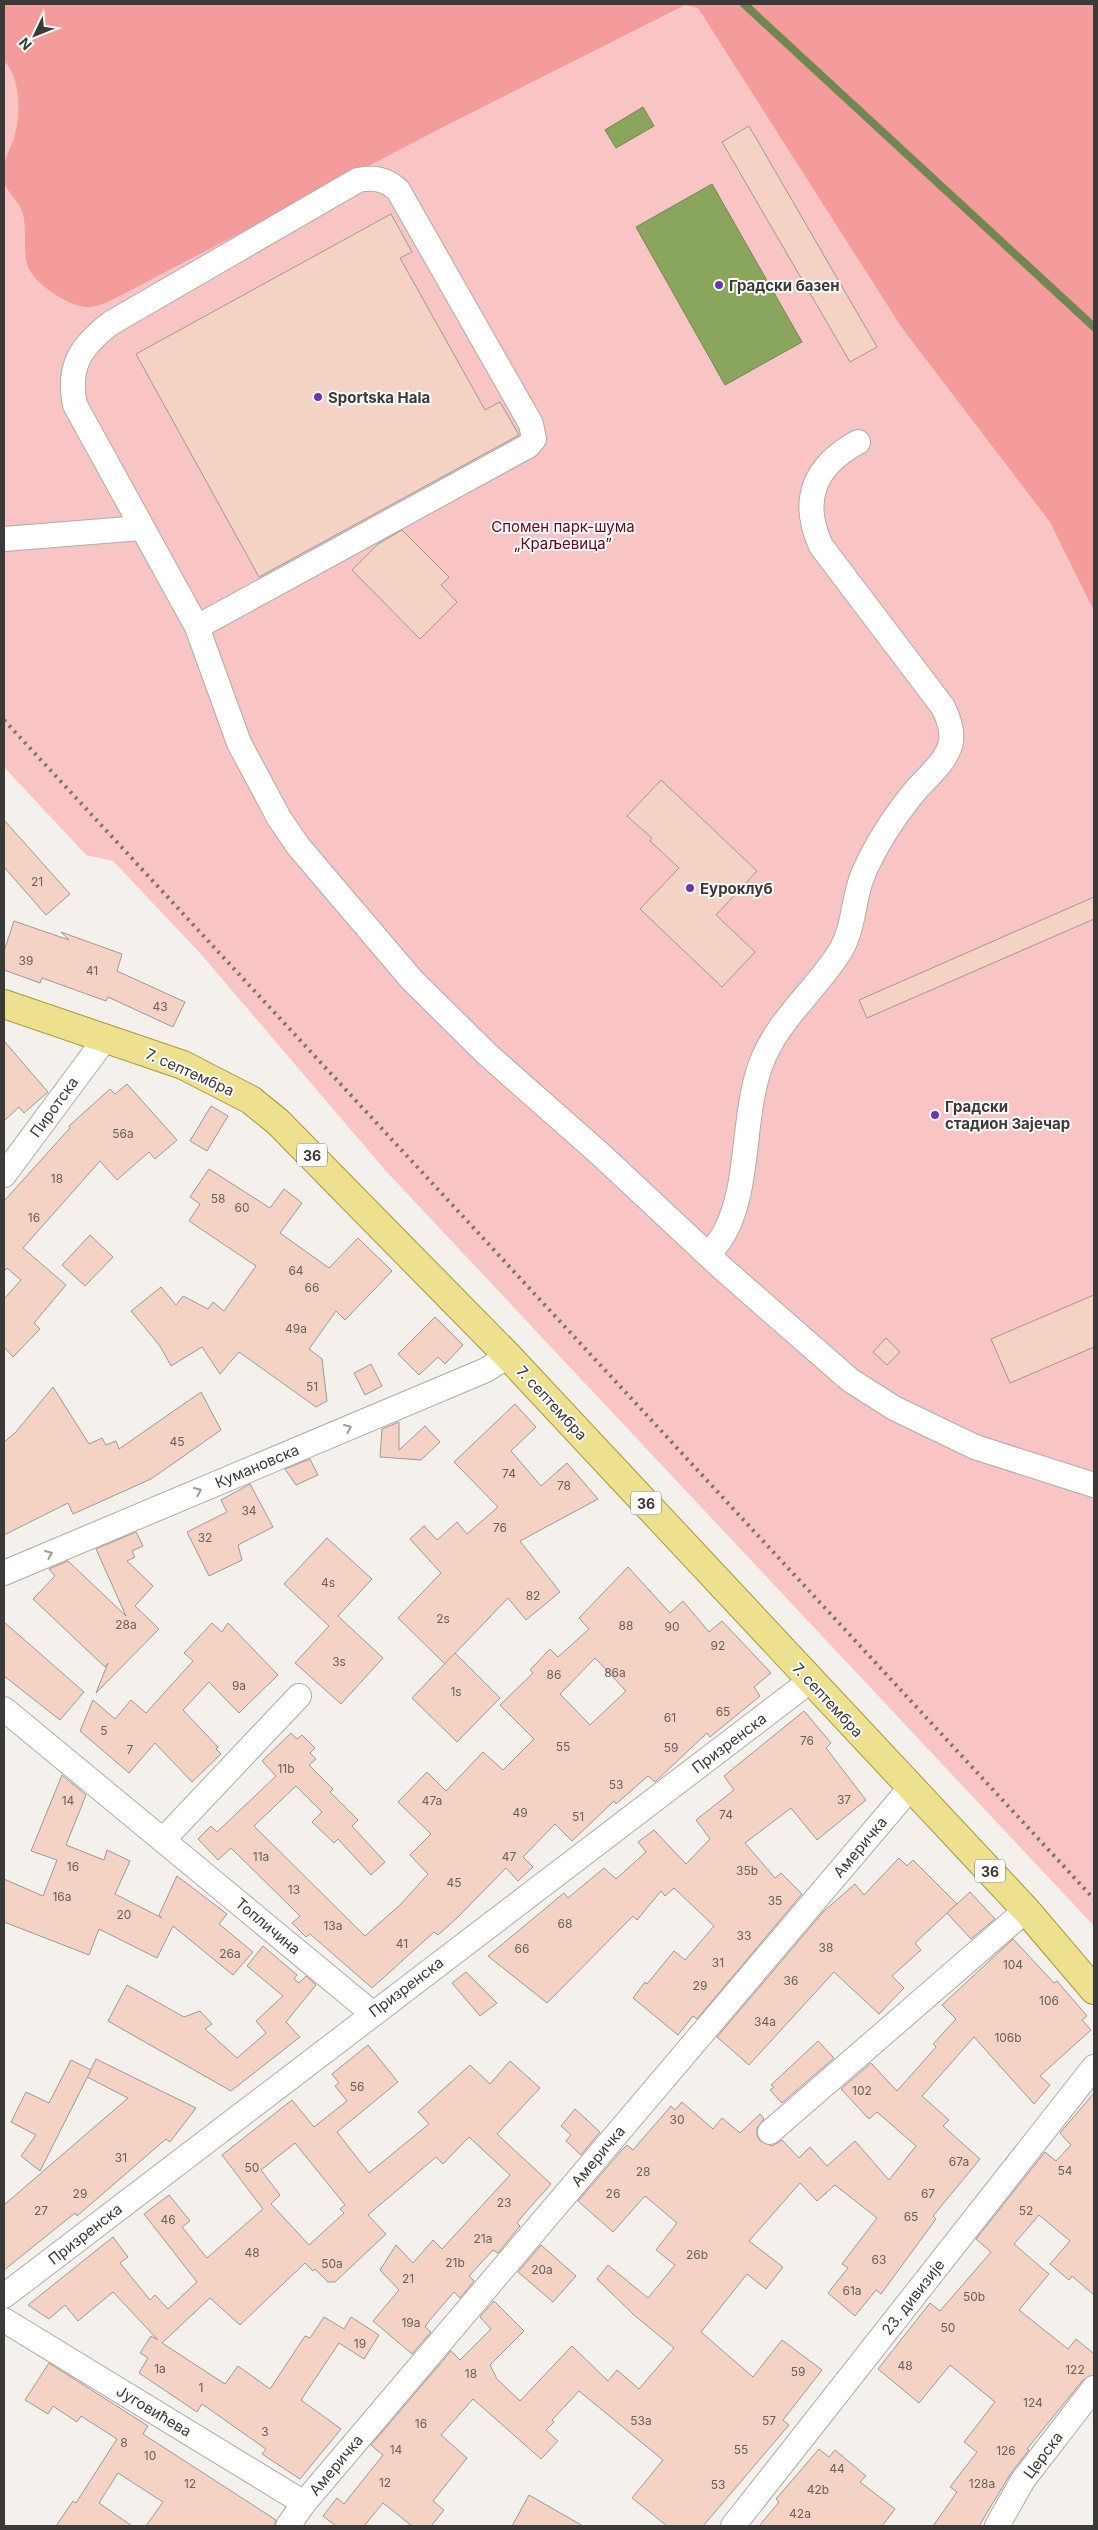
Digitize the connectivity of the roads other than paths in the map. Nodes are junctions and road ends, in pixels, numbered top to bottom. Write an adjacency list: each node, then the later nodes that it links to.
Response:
1 (858, 442): 8 (street)
2 (142, 528): 3 (street); 4 (street); 4 (street)
3 (4, 539)
4 (197, 627): 8 (street)
5 (4, 1004): 6 (main road, 7. септембра / 36)
6 (105, 1038): 7 (street, Пиротска); 9 (main road, 7. септембра / 36)
7 (4, 1175)
8 (709, 1255): 10 (street)
9 (508, 1356): 11 (street, Кумановска, one-way to 9); 12 (main road, 7. септембра / 36)
10 (1094, 1485)
11 (4, 1573)
12 (810, 1681): 15 (main road, 7. септембра / 36); 19 (street, Призренска)
13 (299, 1696): 16 (street)
14 (4, 1709): 16 (street, Топличина)
15 (911, 1787): 17 (main road, 7. септембра / 36); 25 (street, Америчка)
16 (163, 1840): 19 (street, Топличина)
17 (1026, 1910): 18 (main road, 7. септембра / 36); 21 (street)
18 (1094, 1990)
19 (372, 2013): 22 (street, Призренска)
20 (1094, 2067): 27 (street, 23. дивизије)
21 (770, 2132)
22 (4, 2296)
23 (4, 2320): 25 (street, Југовићева)
24 (1094, 2388): 28 (street, Церска)
25 (304, 2503): 26 (street, Америчка)
26 (288, 2526)
27 (733, 2526)
28 (997, 2526)

